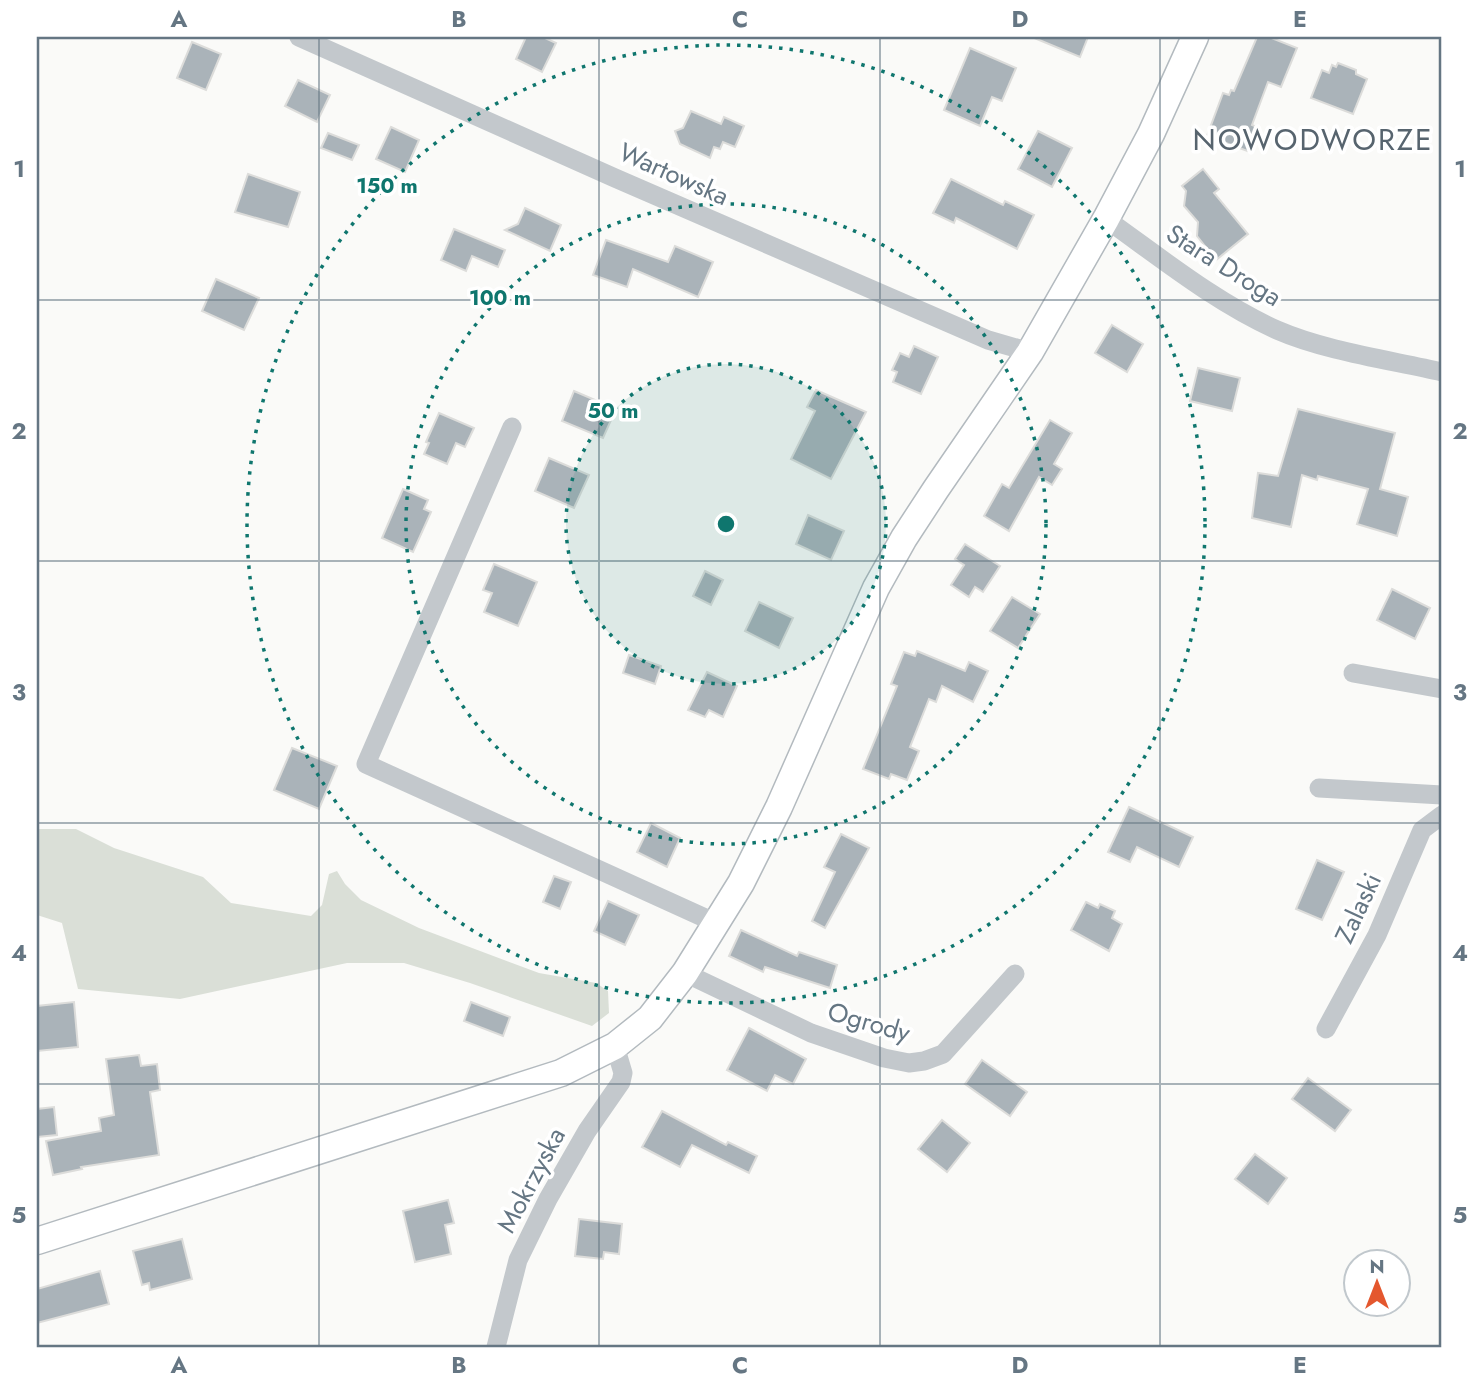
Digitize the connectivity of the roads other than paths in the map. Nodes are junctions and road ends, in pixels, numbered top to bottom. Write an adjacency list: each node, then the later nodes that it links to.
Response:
1 (299, 37): 4 (street, Wartowska)
2 (1195, 37): 3 (street)
3 (1106, 219): 4 (street); 5 (street, Stara Droga)
4 (1030, 352): 12 (street)
5 (1442, 372)
6 (512, 427): 12 (street)
7 (1353, 673): 8 (street)
8 (1442, 689)
9 (1319, 788): 10 (street)
10 (1442, 795)
11 (1442, 815): 15 (street, Zalaski)
12 (716, 923): 13 (street)
13 (685, 973): 14 (street, Ogrody); 16 (street)
14 (1015, 974)
15 (1326, 1029)
16 (615, 1046): 17 (street); 18 (street, Mokrzyska)
17 (37, 1241)
18 (496, 1347)

